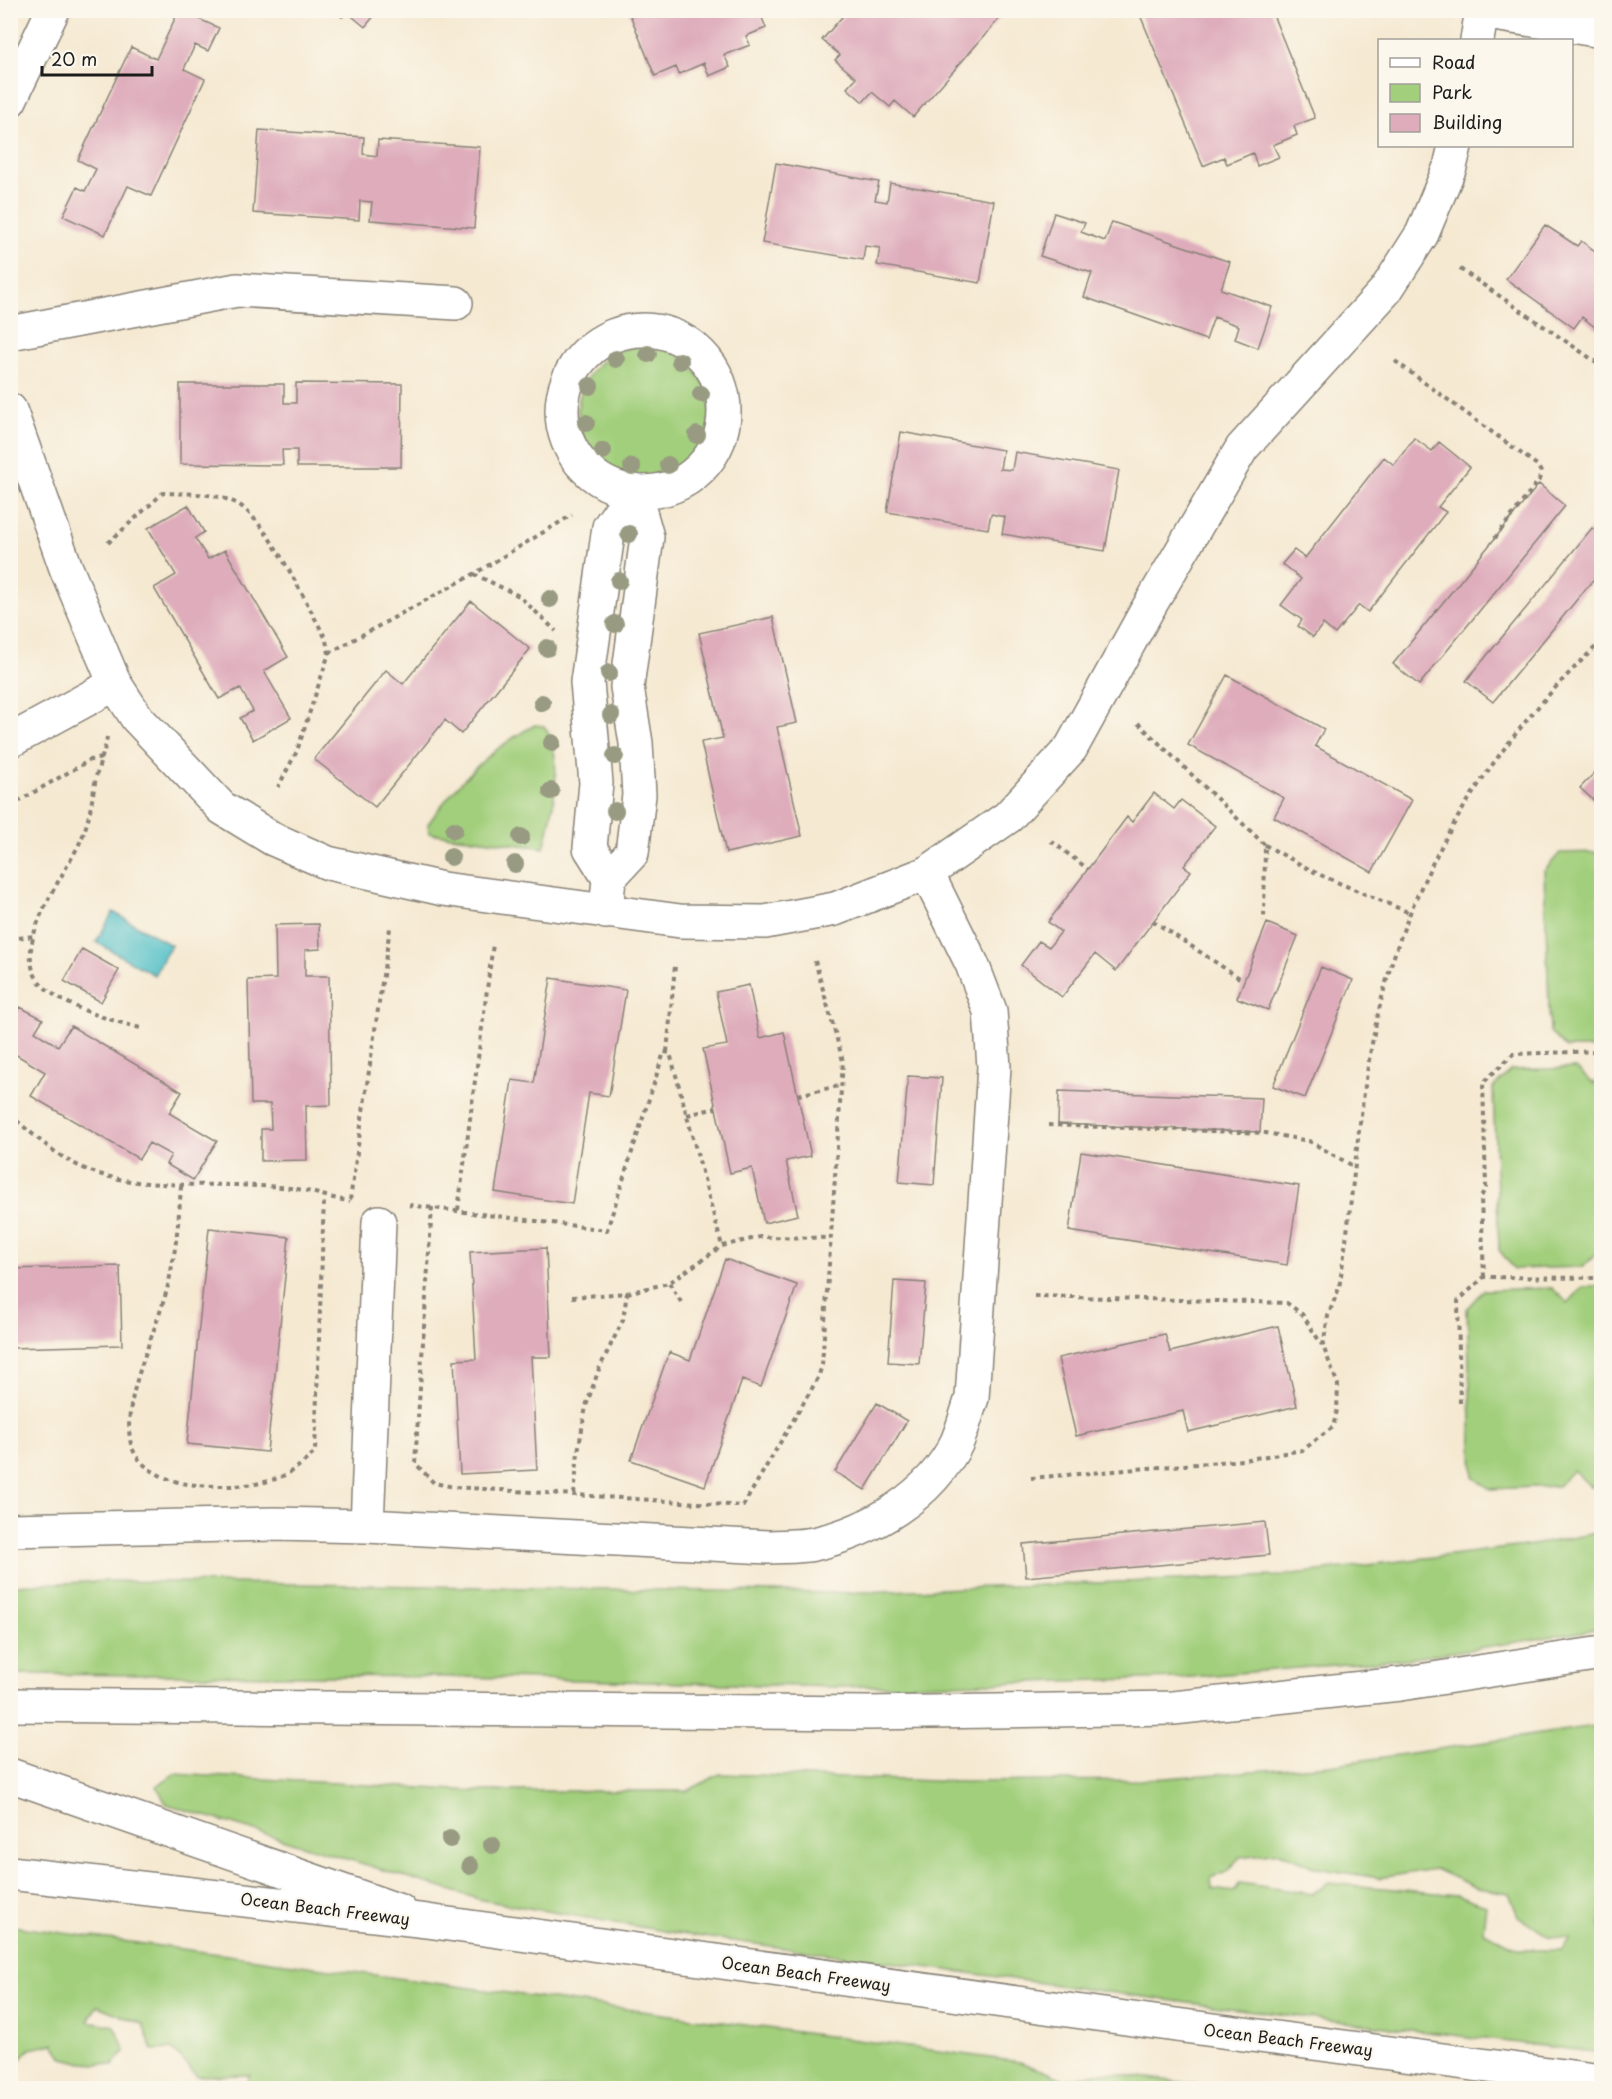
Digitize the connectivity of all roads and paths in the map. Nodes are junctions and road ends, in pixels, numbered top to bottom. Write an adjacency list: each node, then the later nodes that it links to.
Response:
1 (53, 10): 4 (main road)
2 (1480, 18): 3 (main road)
3 (1602, 31)
4 (10, 100)
5 (1455, 147): 29 (main road)
6 (1460, 269): 10 (path)
7 (456, 303): 8 (main road)
8 (10, 333)
9 (1395, 361): 14 (path)
10 (1602, 366)
11 (10, 410): 20 (main road)
12 (634, 491): 12 (main road); 30 (main road); 30 (main road)
13 (572, 515): 16 (path)
14 (1495, 538)
15 (108, 543): 19 (path)
16 (474, 574): 17 (path); 19 (path)
17 (556, 632)
18 (1602, 641): 32 (path)
19 (329, 653): 24 (path)
20 (115, 684): 22 (main road); 23 (path); 31 (main road)
21 (1138, 723): 27 (path)
22 (10, 741)
23 (104, 758): 25 (path); 36 (path)
24 (279, 787)
25 (10, 806)
26 (1051, 841): 28 (path)
27 (1264, 845): 32 (path); 34 (path)
28 (1088, 869)
29 (927, 873): 31 (main road); 71 (main road)
30 (609, 878): 31 (main road)
31 (606, 912)
32 (1411, 913): 51 (path)
33 (1153, 921): 41 (path)
34 (1264, 921)
35 (390, 928): 54 (path)
36 (34, 936): 37 (path); 42 (path)
37 (10, 939)
38 (493, 944): 57 (path)
39 (815, 962): 45 (path)
40 (675, 966): 44 (path)
41 (1240, 979)
42 (144, 1029)
43 (1602, 1051): 60 (path)
44 (667, 1052): 49 (path); 57 (path)
45 (843, 1085): 46 (path); 58 (path)
46 (798, 1095)
47 (716, 1108): 49 (path)
48 (10, 1114): 52 (path)
49 (687, 1115): 59 (path)
50 (1048, 1125): 51 (path)
51 (1355, 1167): 67 (path)
52 (181, 1186): 53 (path); 53 (path)
53 (324, 1198): 54 (path)
54 (350, 1201): 56 (path)
55 (432, 1207): 56 (path); 57 (path); 70 (path)
56 (379, 1209): 71 (main road)
57 (458, 1210)
58 (831, 1239): 59 (path); 70 (path)
59 (722, 1246): 62 (path)
60 (1484, 1277): 61 (path); 68 (path)
61 (1602, 1278)
62 (669, 1283): 63 (path); 66 (path)
63 (627, 1293): 65 (path); 70 (path)
64 (1034, 1296): 67 (path)
65 (572, 1297)
66 (683, 1305)
67 (1323, 1346): 69 (path)
68 (1460, 1403)
69 (1031, 1478)
70 (574, 1495)
71 (367, 1526): 72 (main road)
72 (10, 1530)
73 (1602, 1653): 74 (main road)
74 (10, 1706)
75 (10, 1775): 77 (main road)
76 (10, 1873): 77 (main road, Ocean Beach Freeway)
77 (427, 1921): 78 (main road, Ocean Beach Freeway)
78 (1602, 2081)

